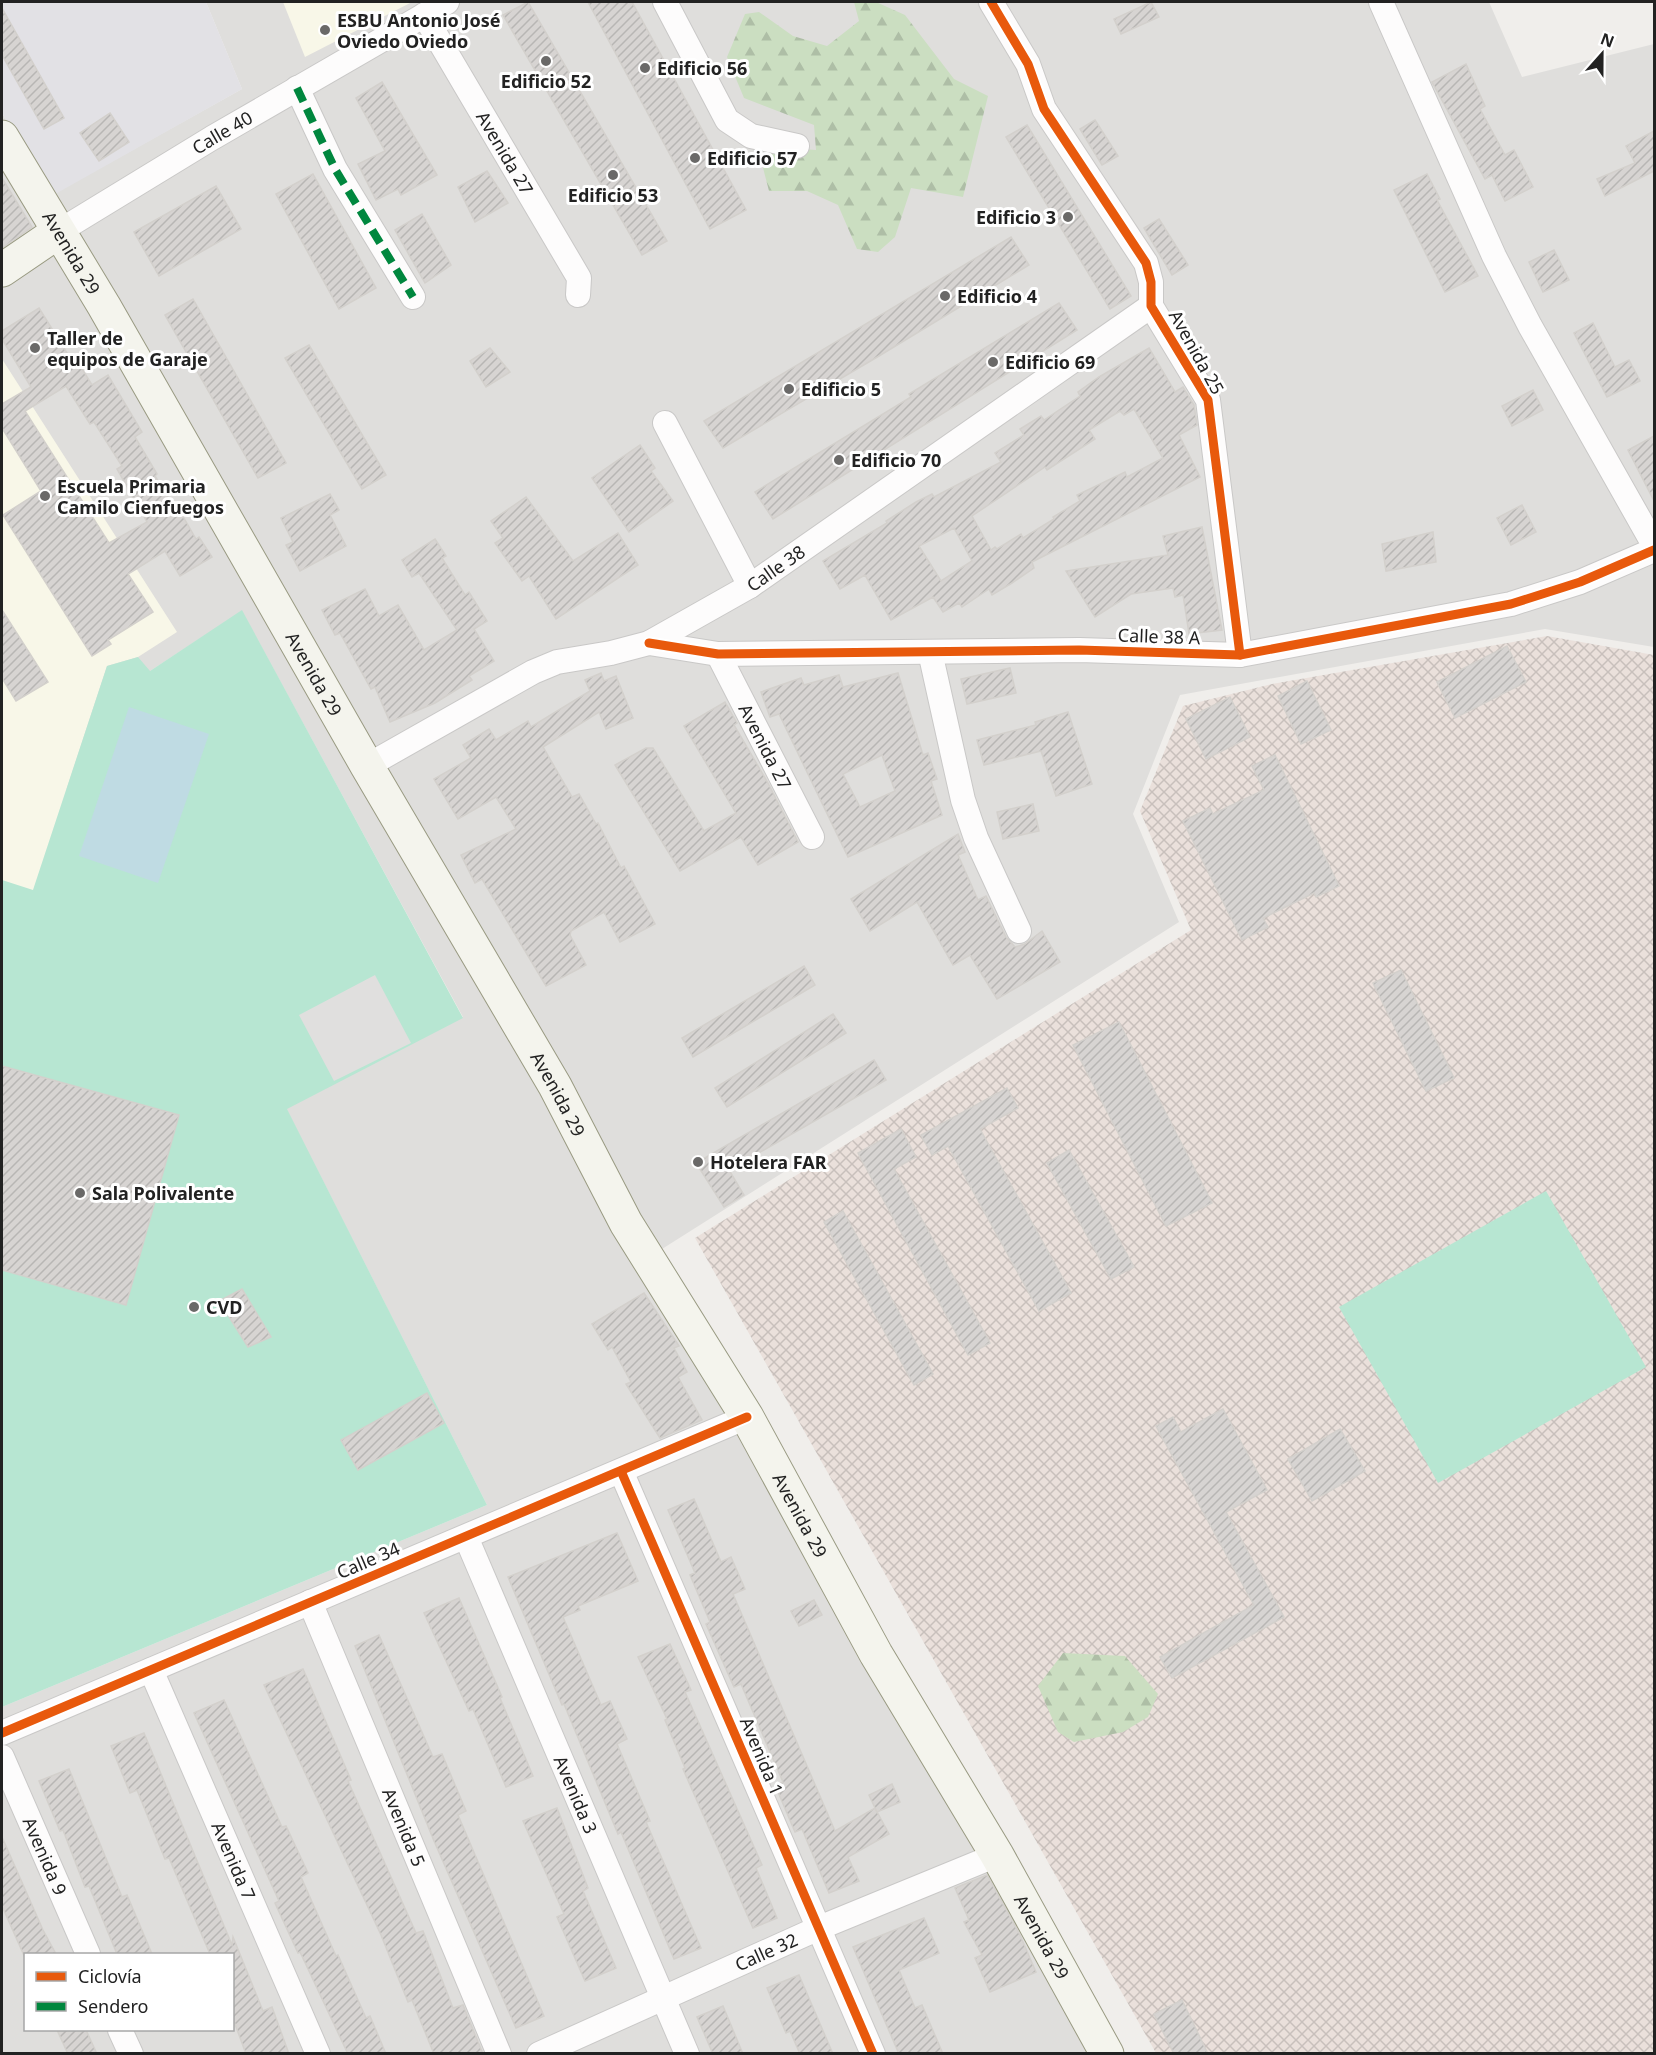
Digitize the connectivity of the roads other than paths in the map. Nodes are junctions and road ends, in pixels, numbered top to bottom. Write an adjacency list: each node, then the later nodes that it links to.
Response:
1 (447, 2): 5 (street, Calle 40)
2 (665, 2): 8 (street)
3 (991, 2): 13 (street, Avenida 25)
4 (1381, 2): 15 (street)
5 (424, 15): 6 (street, Calle 40); 11 (street, Avenida 27)
6 (297, 88): 9 (street, Calle 40); 12 (street)
7 (2, 137): 9 (main road, Avenida 29)
8 (796, 146)
9 (58, 232): 10 (main road, Calle 40); 22 (main road, Avenida 29)
10 (2, 270)
11 (578, 295)
12 (413, 297)
13 (1151, 306): 17 (street, Calle 38); 21 (street, Avenida 25)
14 (665, 423): 17 (street)
15 (1654, 545)
16 (1654, 550): 21 (street, Calle 38 A)
17 (750, 586): 18 (street, Calle 38)
18 (649, 643): 20 (street, Calle 38 A); 22 (street, Calle 38)
19 (930, 652): 20 (street, Calle 38 A); 21 (street, Calle 38 A); 24 (street)
20 (718, 654): 23 (street, Avenida 27)
21 (1240, 655)
22 (367, 766): 25 (main road, Avenida 29)
23 (812, 837)
24 (1019, 931)
25 (747, 1417): 26 (street, Calle 34); 32 (main road, Avenida 29)
26 (621, 1471): 27 (street, Calle 34); 33 (street, Avenida 1)
27 (466, 1537): 28 (street, Calle 34); 35 (street, Avenida 3)
28 (310, 1602): 29 (street, Calle 34); 39 (street, Avenida 5)
29 (151, 1670): 30 (street, Calle 34); 38 (street, Avenida 7)
30 (2, 1733)
31 (2, 1757): 34 (street, Avenida 9)
32 (997, 1855): 33 (street, Calle 32); 43 (main road, Avenida 29)
33 (819, 1928): 35 (street, Calle 32); 42 (street, Avenida 1)
34 (88, 1953)
35 (662, 1998): 40 (street, Calle 32); 41 (street, Avenida 3)
36 (120, 2031): 37 (street)
37 (131, 2054)
38 (318, 2054)
39 (499, 2054)
40 (539, 2054)
41 (687, 2054)
42 (873, 2054)
43 (1107, 2054)

